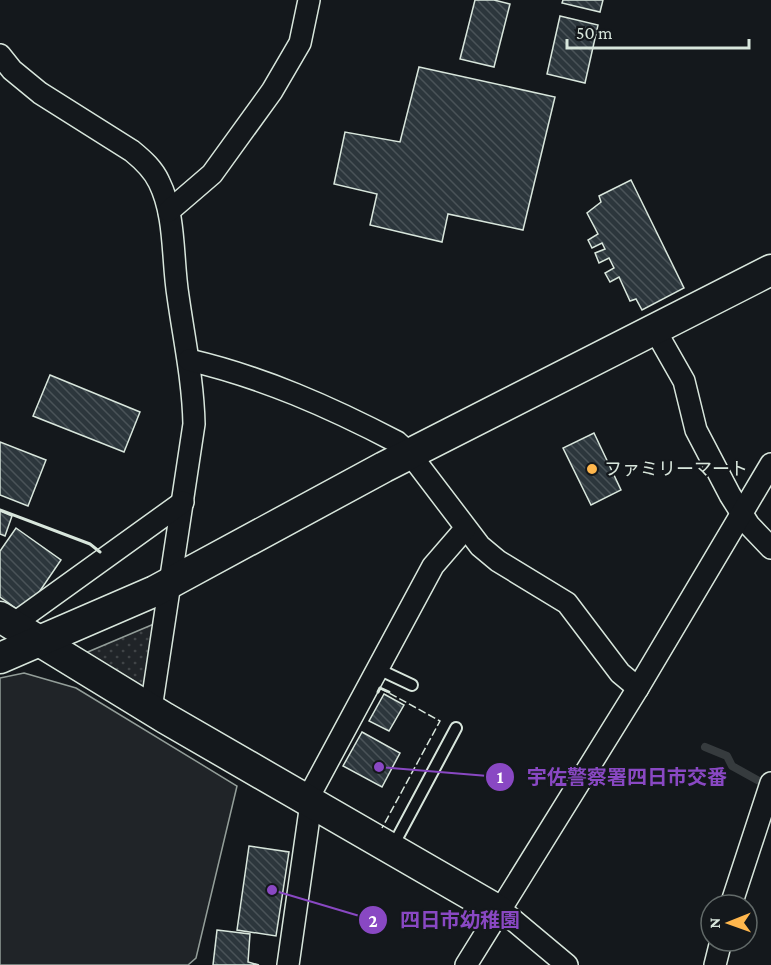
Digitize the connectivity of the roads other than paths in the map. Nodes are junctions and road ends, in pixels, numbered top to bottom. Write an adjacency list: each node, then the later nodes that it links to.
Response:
1 (309, 0): 3 (street)
2 (0, 55): 3 (street)
3 (169, 211): 6 (street)
4 (771, 270): 5 (street)
5 (655, 330): 7 (street); 10 (street)
6 (189, 360): 7 (street); 9 (street)
7 (410, 454): 11 (street); 13 (street)
8 (771, 464): 10 (street)
9 (183, 502): 13 (street); 14 (street)
10 (741, 513): 12 (street); 19 (street)
11 (465, 529): 17 (street); 19 (street)
12 (771, 548)
13 (170, 584): 15 (street); 20 (street)
14 (6, 621): 15 (street)
15 (39, 642): 16 (street); 20 (street)
16 (0, 658)
17 (378, 669): 18 (lane); 23 (street)
18 (412, 685)
19 (638, 687): 26 (street)
20 (151, 710): 23 (street)
21 (456, 728): 24 (lane)
22 (771, 783): 25 (street)
23 (309, 802): 24 (street); 27 (street)
24 (392, 849): 26 (street)
25 (735, 893)
26 (500, 910): 28 (street); 29 (street)
27 (288, 965)
28 (466, 965)
29 (567, 965)

